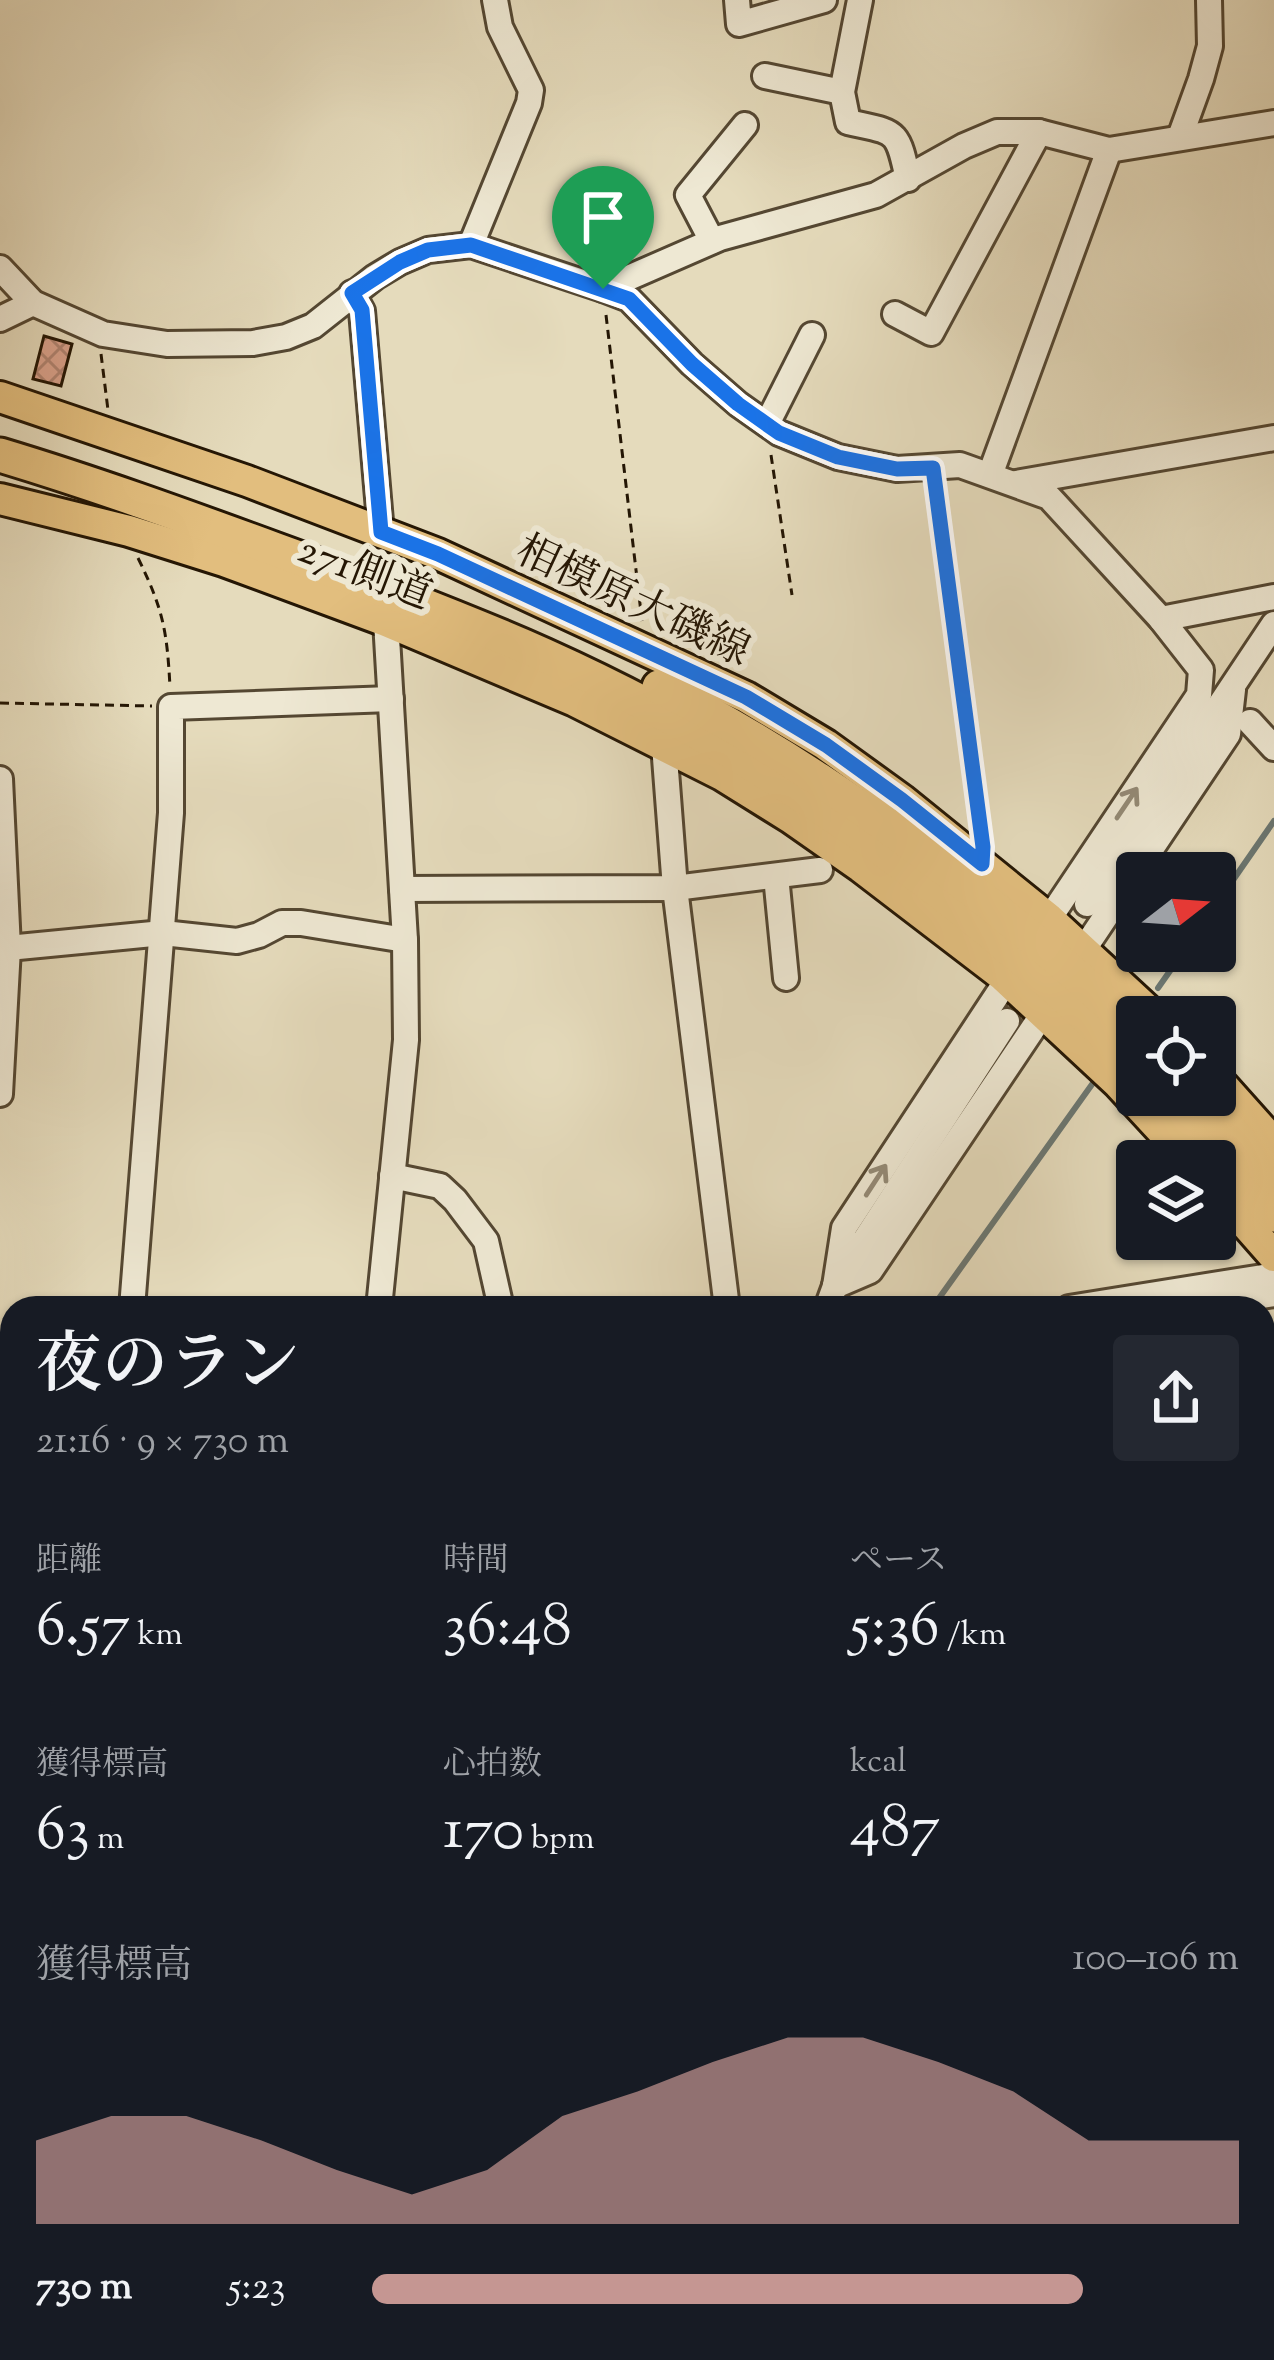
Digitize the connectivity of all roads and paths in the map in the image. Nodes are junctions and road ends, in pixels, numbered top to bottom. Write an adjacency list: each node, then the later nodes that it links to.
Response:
1 (495, 0): 15 (street)
2 (737, 0): 3 (street)
3 (824, 0)
4 (860, 0): 7 (street)
5 (1209, 0): 11 (street)
6 (765, 76): 7 (street)
7 (842, 92): 13 (street)
8 (1274, 123): 11 (street)
9 (745, 125): 14 (street)
10 (1039, 132): 12 (street); 13 (street); 20 (street)
11 (1180, 136): 12 (street)
12 (1109, 151): 32 (street)
13 (908, 178): 14 (street)
14 (712, 241): 17 (street)
15 (471, 245): 17 (street); 18 (street)
16 (0, 268): 19 (street)
17 (603, 289): 26 (street); 42 (path)
18 (352, 293): 22 (street); 35 (street)
19 (32, 303): 21 (street); 22 (street)
20 (895, 314)
21 (0, 319)
22 (103, 334): 25 (path)
23 (812, 335): 26 (street)
24 (0, 397): 35 (main road, 相模原大磯線)
25 (109, 420)
26 (767, 424): 31 (street); 37 (path)
27 (0, 433): 30 (highway)
28 (1274, 438): 33 (street)
29 (0, 454): 30 (highway)
30 (36, 455): 64 (highway); 65 (highway)
31 (933, 468): 32 (street); 51 (path)
32 (989, 475): 33 (street)
33 (1015, 484): 39 (street)
34 (0, 499): 40 (main road, 271側道)
35 (381, 532): 42 (main road, 相模原大磯線)
36 (132, 546): 46 (path)
37 (792, 595)
38 (1274, 597): 39 (street)
39 (1161, 620): 56 (street, one-way to 39)
40 (386, 621): 44 (street); 48 (main road, 271側道)
41 (1274, 624): 43 (street)
42 (646, 650): 51 (main road, 相模原大磯線)
43 (1234, 683): 56 (street); 58 (street)
44 (391, 699): 46 (street); 55 (street)
45 (0, 703): 46 (path)
46 (171, 707): 57 (street)
47 (1250, 722): 49 (street)
48 (664, 745): 54 (street); 63 (main road, 271側道)
49 (1274, 748)
50 (0, 779): 60 (street)
51 (982, 864): 56 (main road, 相模原大磯線)
52 (820, 870): 53 (street)
53 (776, 876): 54 (street); 61 (street)
54 (675, 888): 55 (street); 80 (street)
55 (402, 889): 59 (street)
56 (1066, 908): 58 (main road, 相模原大磯線)
57 (163, 933): 59 (street); 60 (street); 77 (street)
58 (1091, 938): 62 (main road, 相模原大磯線)
59 (405, 940): 72 (street)
60 (8, 948): 66 (street)
61 (786, 978)
62 (1138, 996)
63 (1017, 1009): 70 (main road, 271側道); 81 (street, one-way to 63); 82 (street)
64 (1116, 1013)
65 (1116, 1048)
66 (0, 1094)
67 (1236, 1100): 71 (main road)
68 (1184, 1116): 74 (highway)
69 (1217, 1116): 73 (highway)
70 (1171, 1140)
71 (1274, 1143)
72 (392, 1176): 78 (street); 79 (street)
73 (1274, 1178)
74 (1274, 1215)
75 (1236, 1221): 76 (main road)
76 (1272, 1276): 83 (street); 84 (street)
77 (133, 1296)
78 (380, 1296)
79 (498, 1296)
80 (726, 1296)
81 (831, 1296)
82 (832, 1296)
83 (1145, 1296)
84 (1218, 1296)

